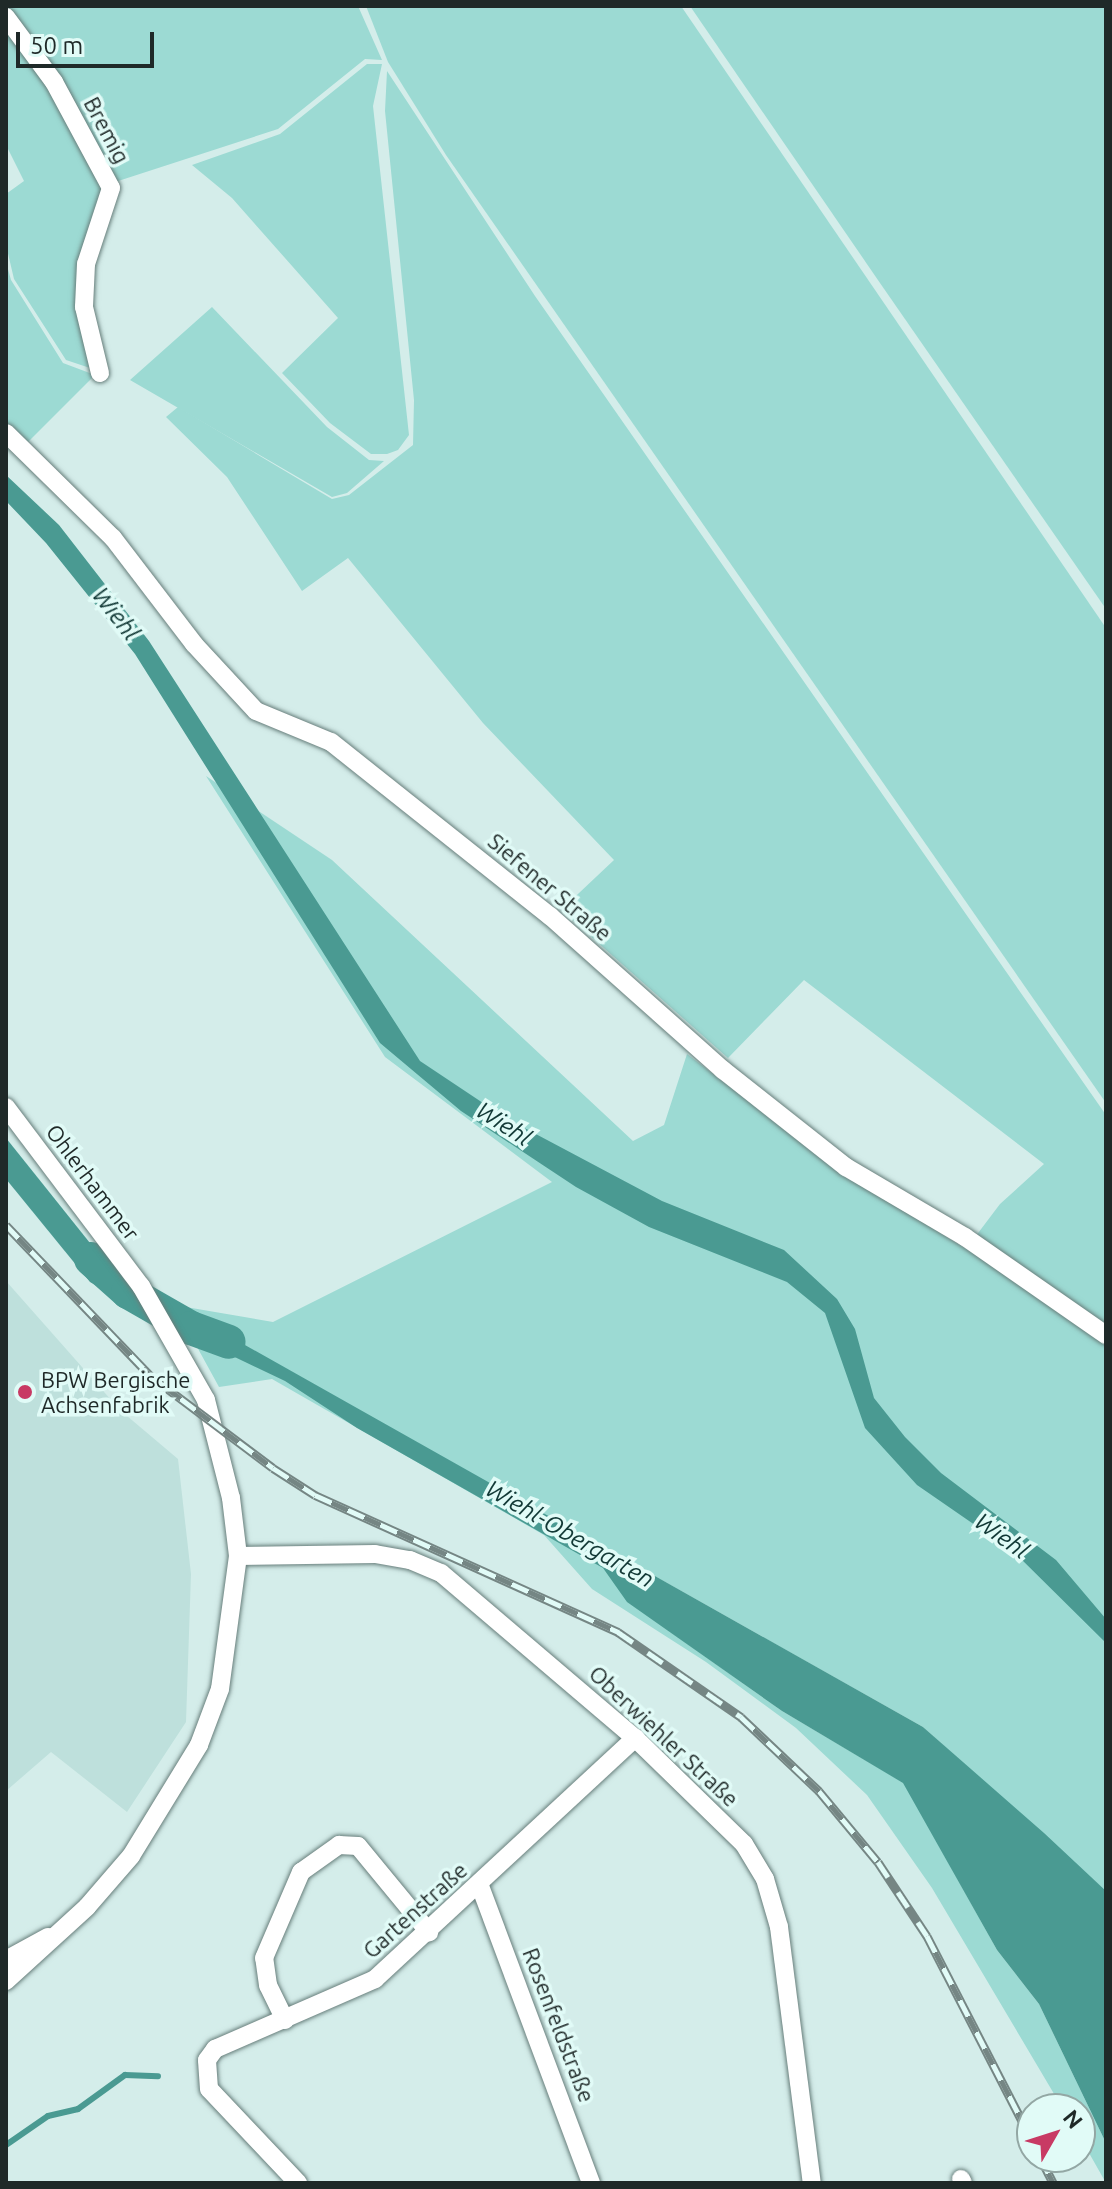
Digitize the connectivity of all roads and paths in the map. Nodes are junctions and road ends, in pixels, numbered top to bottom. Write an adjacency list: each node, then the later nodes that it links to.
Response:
1 (6, 17): 2 (street, Bremig)
2 (100, 373)
3 (6, 433): 5 (street, Siefener Straße)
4 (6, 1107): 6 (street, Ohlerhammer)
5 (1106, 1335)
6 (238, 1556): 7 (street, Oberwiehler Straße); 10 (street)
7 (635, 1738): 8 (street, Gartenstraße); 16 (street, Oberwiehler Straße)
8 (480, 1886): 9 (street, Gartenstraße); 15 (street, Rosenfeldstraße)
9 (429, 1932): 13 (street, Gartenstraße); 13 (street)
10 (54, 1934): 11 (street); 12 (street)
11 (6, 1960)
12 (6, 1981)
13 (285, 2020): 14 (street, Gartenstraße)
14 (298, 2183)
15 (591, 2183)
16 (812, 2183)

